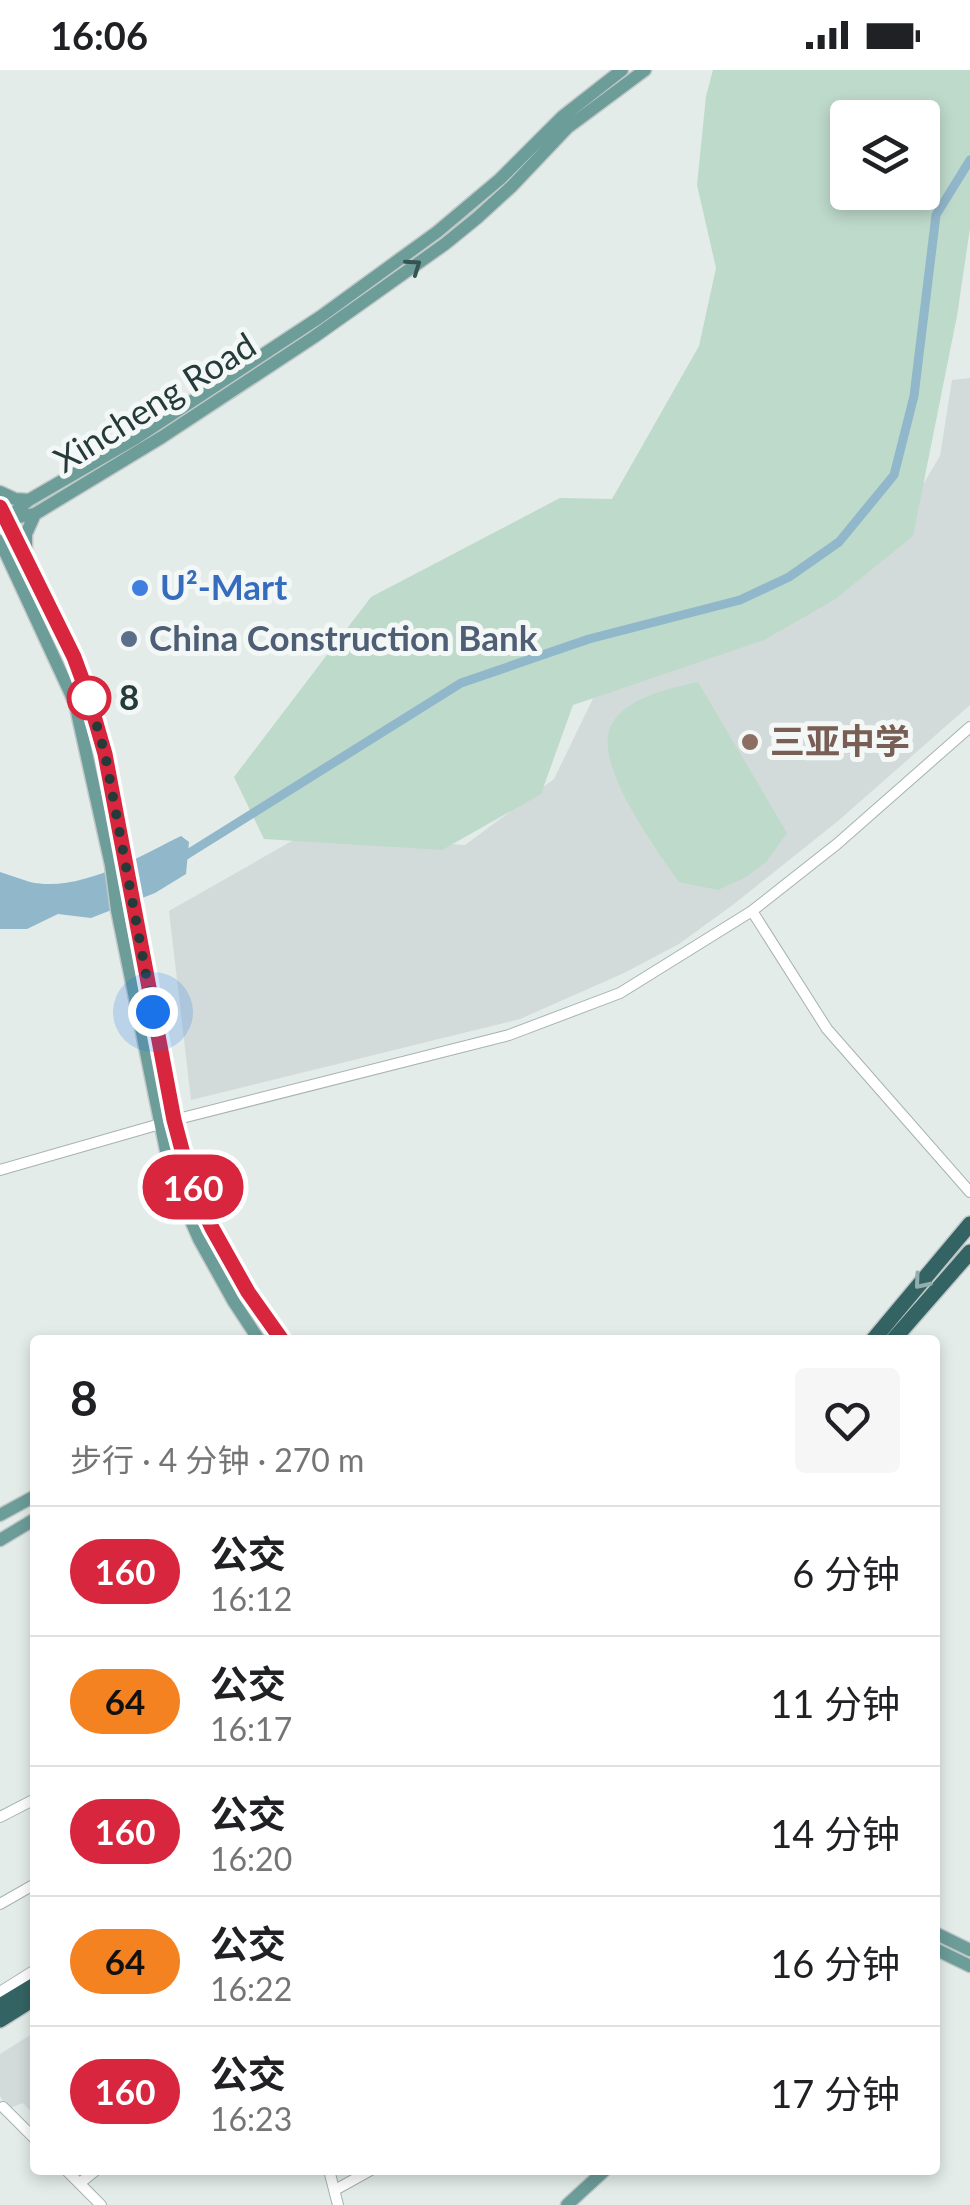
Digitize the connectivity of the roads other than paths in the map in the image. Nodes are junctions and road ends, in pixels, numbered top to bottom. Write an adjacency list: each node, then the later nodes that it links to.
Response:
1 (622, 70): 4 (main road, Xincheng Road)
2 (644, 70): 5 (main road, Xincheng Road, one-way to 2)
3 (0, 492): 4 (main road)
4 (28, 500): 6 (main road, Xincheng Road)
5 (35, 514): 6 (main road, Xincheng Road); 8 (main road)
6 (2, 516): 8 (main road)
7 (0, 541): 10 (main road)
8 (27, 561): 12 (main road)
9 (0, 562): 10 (main road)
10 (15, 572): 12 (main road)
11 (970, 727): 13 (street)
12 (118, 863): 14 (main road); 14 (main road)
13 (752, 912): 14 (street); 16 (street)
14 (167, 1123): 15 (street); 19 (main road); 20 (main road)
15 (0, 1170)
16 (970, 1192)
17 (970, 1224): 21 (highway, one-way to 21)
18 (970, 1252): 22 (highway)
19 (256, 1335)
20 (278, 1335)
21 (877, 1335)
22 (897, 1335)
23 (30, 1499): 24 (main road)
24 (0, 1515)
25 (30, 1523): 26 (main road)
26 (0, 1540)
27 (30, 1801): 28 (street)
28 (0, 1816)
29 (30, 1887): 30 (street)
30 (0, 1904)
31 (940, 1935): 32 (main road)
32 (970, 1950)
33 (940, 1951): 34 (main road)
34 (970, 1966)
35 (30, 1973): 37 (street)
36 (30, 1988): 39 (highway)
37 (0, 1992)
38 (30, 2001): 40 (highway)
39 (0, 2006)
40 (0, 2020)
41 (1, 2105): 42 (street); 43 (street)
42 (0, 2122)
43 (30, 2134)
44 (71, 2175): 49 (street)
45 (90, 2175): 49 (street)
46 (330, 2175): 50 (street)
47 (361, 2175): 50 (street)
48 (600, 2175): 53 (main road)
49 (80, 2183): 51 (street)
50 (335, 2190): 52 (street)
51 (101, 2205)
52 (338, 2205)
53 (567, 2205)

